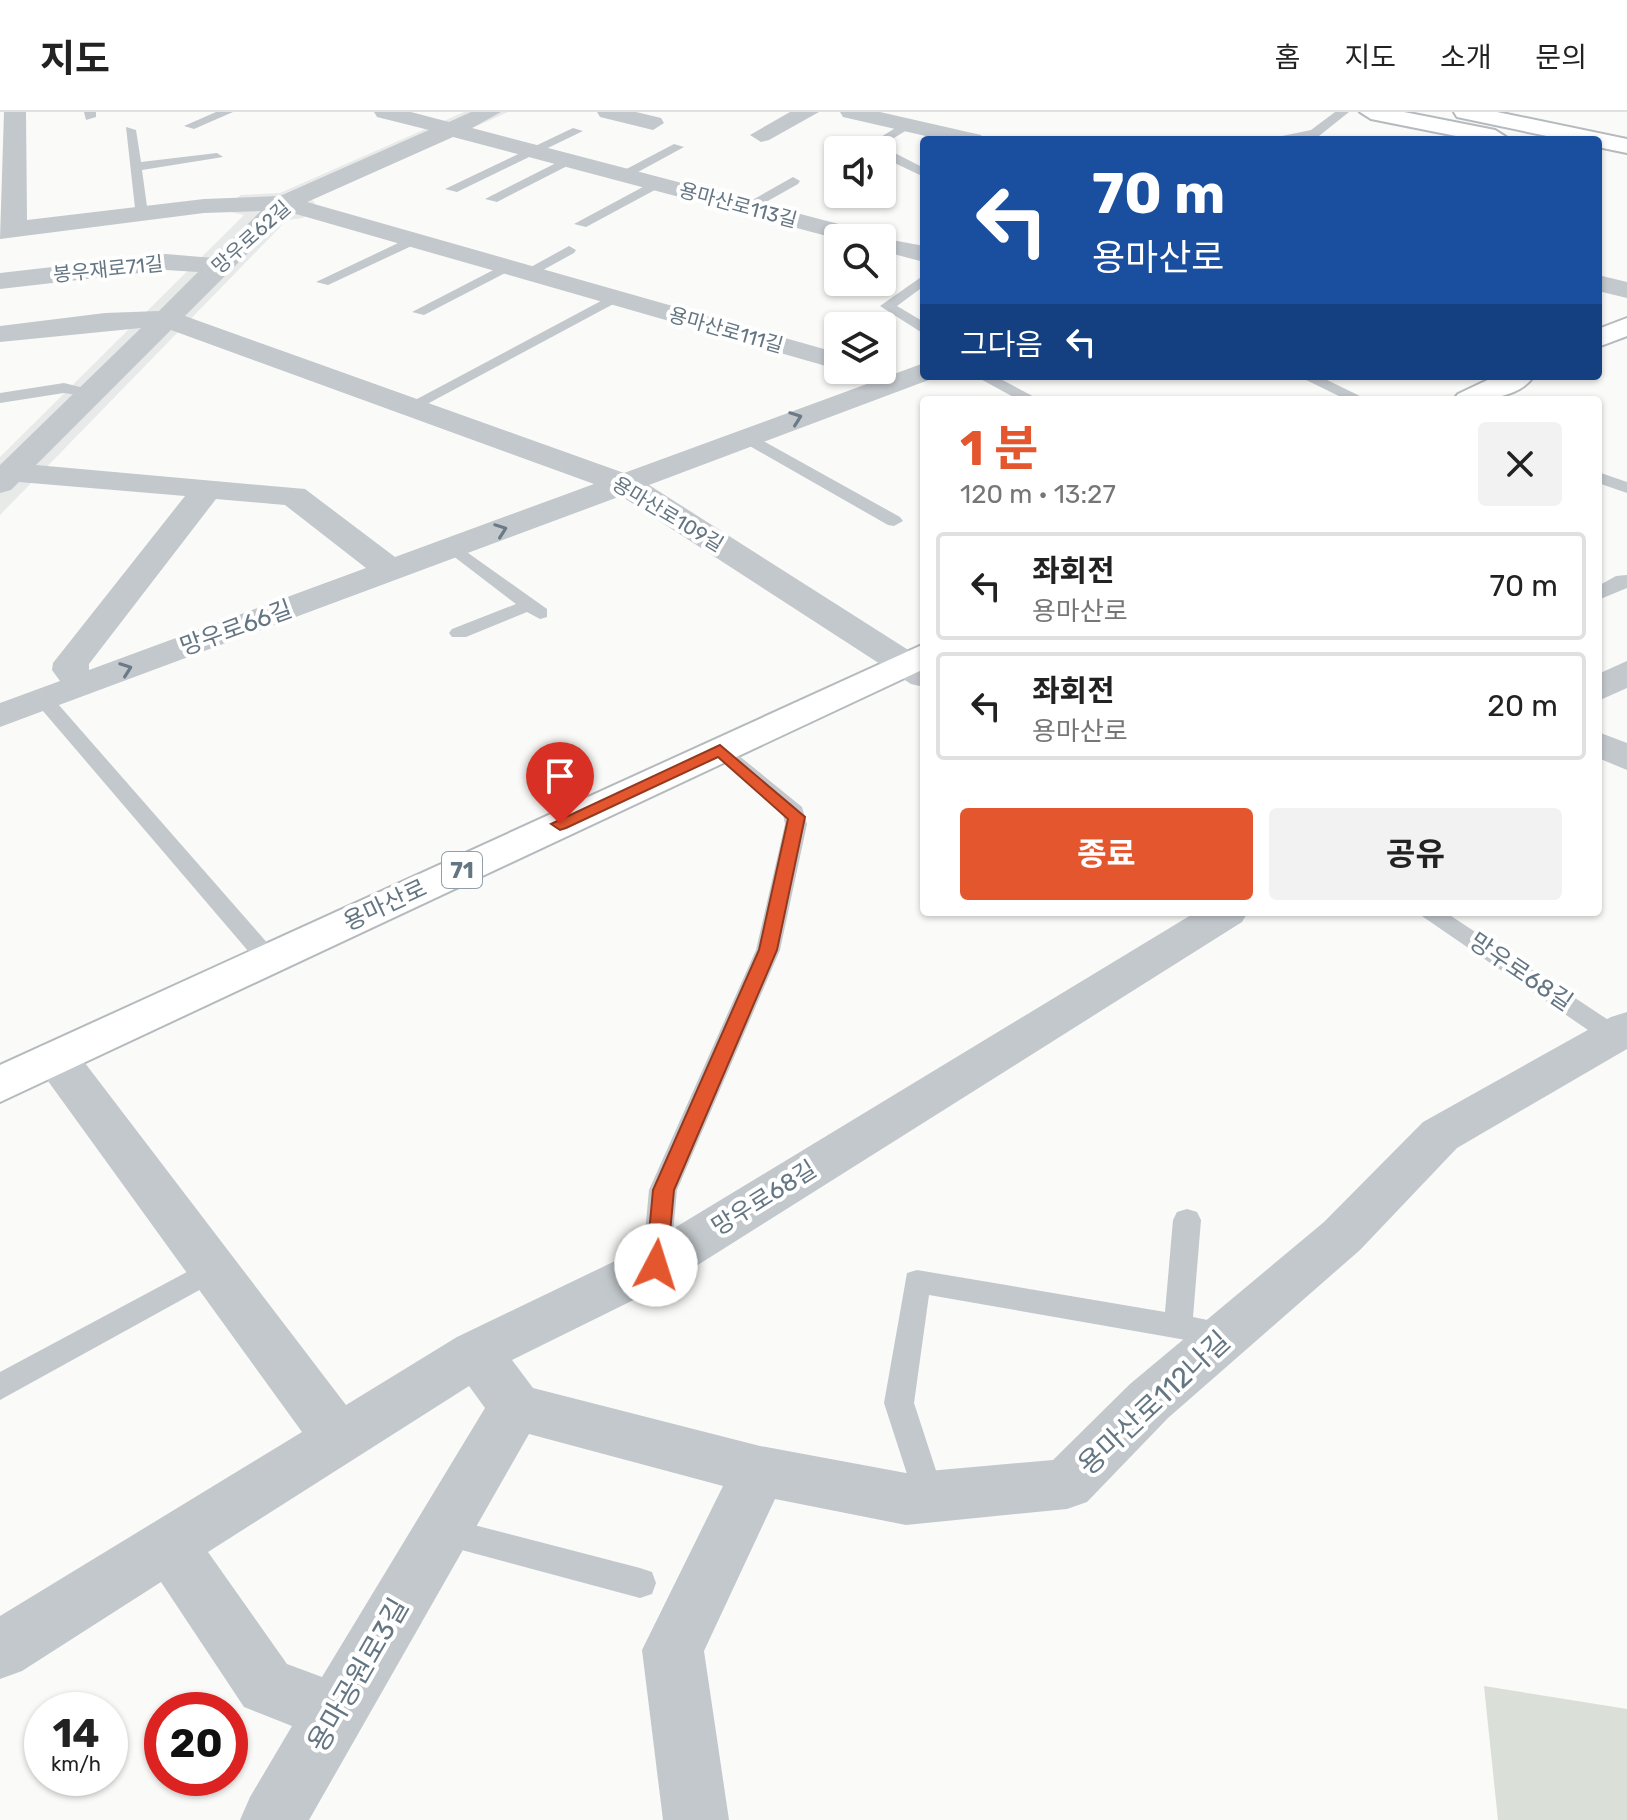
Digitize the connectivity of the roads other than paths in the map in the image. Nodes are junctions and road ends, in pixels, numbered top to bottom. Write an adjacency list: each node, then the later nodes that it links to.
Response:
1 (15, 112): 26 (street)
2 (227, 112): 13 (lane)
3 (385, 112): 14 (street, 용마산로113길)
4 (490, 112): 14 (street, 망우로62길)
5 (608, 112): 11 (street)
6 (808, 112): 17 (street)
7 (851, 112): 12 (street)
8 (1343, 112): 20 (lane)
9 (1465, 112): 22 (main road)
10 (1379, 114): 21 (main road)
11 (653, 123)
12 (909, 125): 18 (lane); 19 (street)
13 (190, 126)
14 (450, 129): 27 (street, 용마산로113길); 41 (street, 망우로62길)
15 (130, 130): 33 (lane)
16 (577, 131): 27 (lane)
17 (761, 135)
18 (890, 136)
19 (956, 136)
20 (1295, 136)
21 (1492, 136)
22 (1579, 136)
23 (1602, 141): 24 (main road)
24 (1627, 146)
25 (678, 147): 35 (lane, 용마산로113길)
26 (7, 150): 39 (street)
27 (533, 151): 31 (street, 용마산로113길); 38 (lane)
28 (217, 157): 33 (lane)
29 (1602, 158): 32 (main road)
30 (896, 159): 34 (lane)
31 (571, 161): 35 (street, 용마산로113길); 40 (lane)
32 (1627, 163)
33 (135, 167): 43 (lane)
34 (920, 171)
35 (622, 175): 37 (street, 용마산로113길)
36 (793, 181): 42 (lane)
37 (659, 184): 42 (street, 용마산로113길); 44 (lane, 용마산로113길)
38 (452, 189)
39 (7, 194): 46 (street)
40 (492, 199)
41 (284, 203): 43 (street); 47 (street, 용마산로111길); 51 (street, 망우로62길)
42 (747, 207): 45 (street, 용마산로113길)
43 (141, 214): 46 (street)
44 (581, 224)
45 (824, 227)
46 (7, 230)
47 (413, 240): 52 (street, 용마산로111길); 54 (lane)
48 (896, 247): 50 (street)
49 (569, 250): 52 (lane)
50 (920, 253)
51 (216, 266): 53 (street, 봉우재로71길); 60 (street, 망우로62길)
52 (518, 270): 58 (street, 용마산로111길); 59 (lane)
53 (0, 281)
54 (323, 282)
55 (920, 282): 62 (lane)
56 (1602, 284): 57 (street)
57 (1627, 290)
58 (614, 298): 65 (street, 용마산로111길); 75 (lane)
59 (419, 312)
60 (167, 319): 63 (street); 70 (street, 망우로62길); 75 (street, 용마산로109길)
61 (1627, 326): 64 (main road)
62 (920, 327)
63 (0, 334)
64 (1602, 337)
65 (824, 358)
66 (913, 376): 76 (street, 망우로66길, one-way to 66)
67 (991, 380): 71 (lane)
68 (1315, 380): 72 (lane)
69 (1511, 380): 73 (main road)
70 (92, 392): 74 (lane); 77 (street, 망우로62길)
71 (1024, 396)
72 (1351, 396)
73 (1477, 396)
74 (0, 398)
75 (410, 407): 79 (street, 용마산로109길)
76 (747, 437): 79 (street, 망우로66길); 82 (lane)
77 (11, 465): 80 (street)
78 (1602, 479): 81 (lane)
79 (625, 484): 83 (street, 망우로66길, one-way to 79); 88 (street, 용마산로109길)
80 (208, 488): 84 (street); 90 (street)
81 (1627, 488)
82 (894, 521)
83 (454, 548): 84 (street, 망우로66길); 87 (lane)
84 (391, 571): 90 (street, 망우로66길, one-way to 84)
85 (1627, 582): 86 (lane)
86 (1602, 592)
87 (459, 633)
88 (918, 665): 95 (main road, 용마산로 / 71)
89 (1627, 672): 91 (street)
90 (82, 685): 92 (street, 망우로66길)
91 (1602, 688)
92 (44, 700): 93 (street, 망우로66길); 99 (lane)
93 (0, 716)
94 (1602, 745): 96 (street)
95 (720, 750): 99 (main road, 용마산로 / 71); 104 (lane)
96 (1627, 758)
97 (1221, 916): 104 (street, 망우로68길)
98 (1434, 916): 100 (lane, 망우로68길)
99 (269, 960): 101 (main road, 용마산로 / 71)
100 (1620, 1031): 106 (street, 용마산로112나길)
101 (56, 1058): 102 (main road, 용마산로 / 71); 105 (street)
102 (0, 1085)
103 (1187, 1220): 106 (lane)
104 (656, 1265): 107 (street, 망우로68길)
105 (213, 1269): 108 (lane); 110 (street)
106 (1202, 1331): 112 (street, 용마산로112나길); 112 (lane)
107 (476, 1353): 109 (street); 110 (street, 망우로68길)
108 (0, 1387)
109 (515, 1407): 111 (street); 113 (street, 용마공원로3길)
110 (339, 1438): 114 (street, 망우로68길)
111 (760, 1471): 112 (street, 용마산로112나길); 119 (street)
112 (929, 1498)
113 (443, 1531): 115 (lane); 117 (street, 용마공원로3길)
114 (169, 1544): 116 (street, 망우로68길); 117 (street)
115 (640, 1583)
116 (0, 1650)
117 (336, 1713): 118 (street, 용마공원로3길)
118 (273, 1820)
119 (696, 1820)

